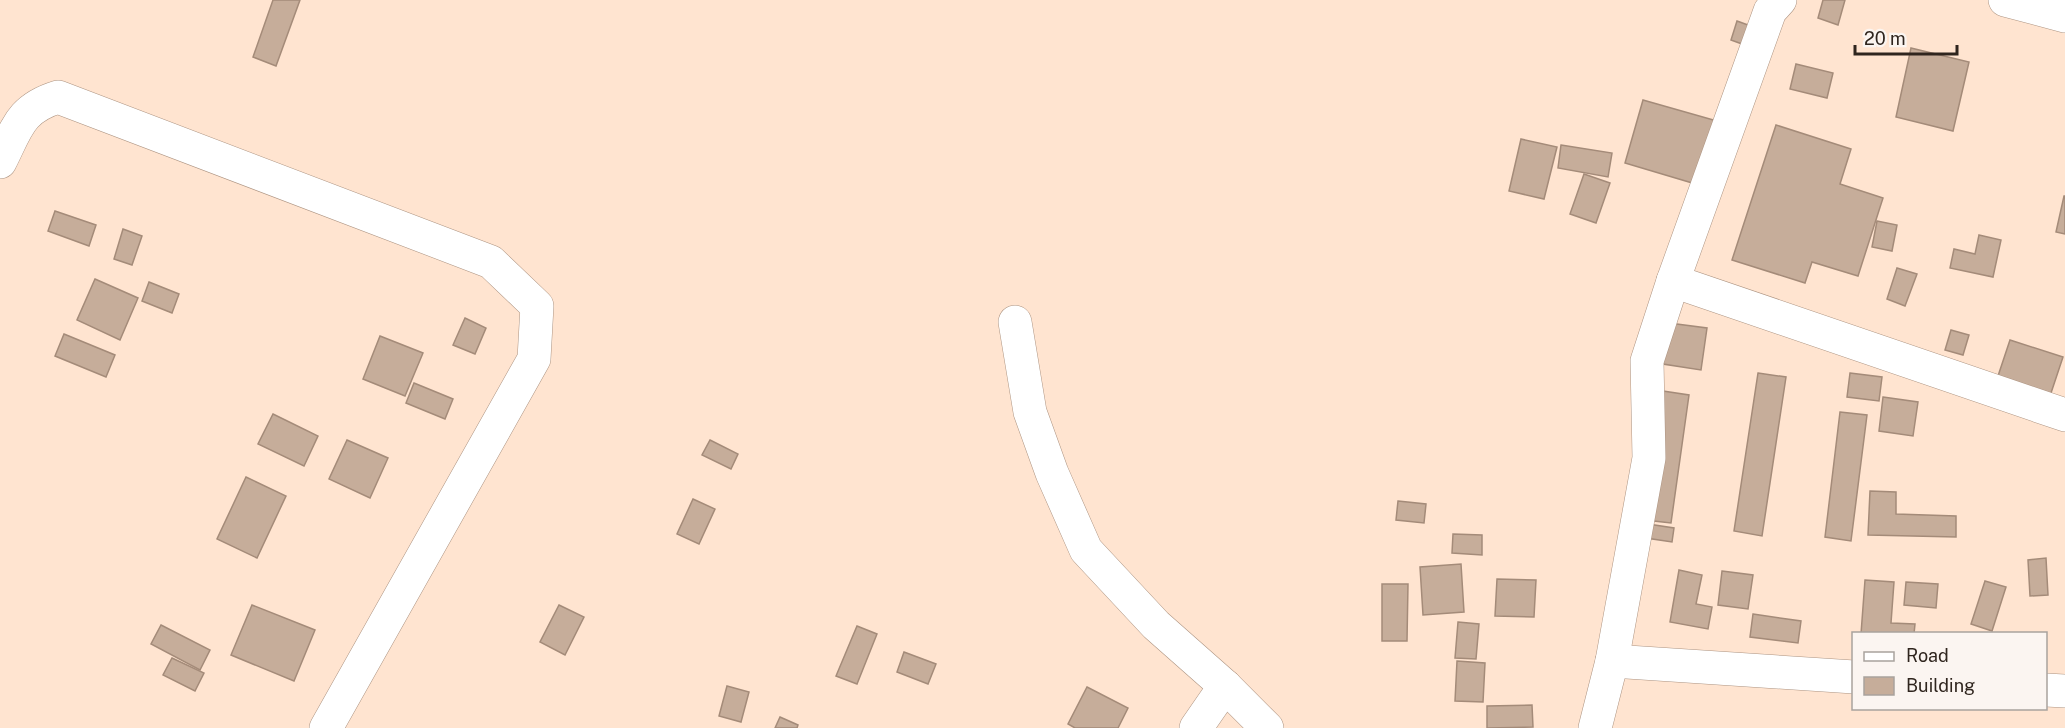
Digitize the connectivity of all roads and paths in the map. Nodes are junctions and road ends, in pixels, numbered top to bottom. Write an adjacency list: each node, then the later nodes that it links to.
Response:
1 (1780, 0): 5 (street)
2 (2005, 0): 3 (street)
3 (2065, 16)
4 (0, 162): 13 (street)
5 (1673, 281): 7 (street); 8 (street)
6 (1015, 322): 10 (street)
7 (2065, 415)
8 (1612, 661): 9 (street); 16 (street)
9 (1852, 677)
10 (1225, 686): 14 (street); 15 (street)
11 (2047, 690): 12 (street)
12 (2065, 691)
13 (326, 728)
14 (1196, 728)
15 (1267, 728)
16 (1595, 728)

